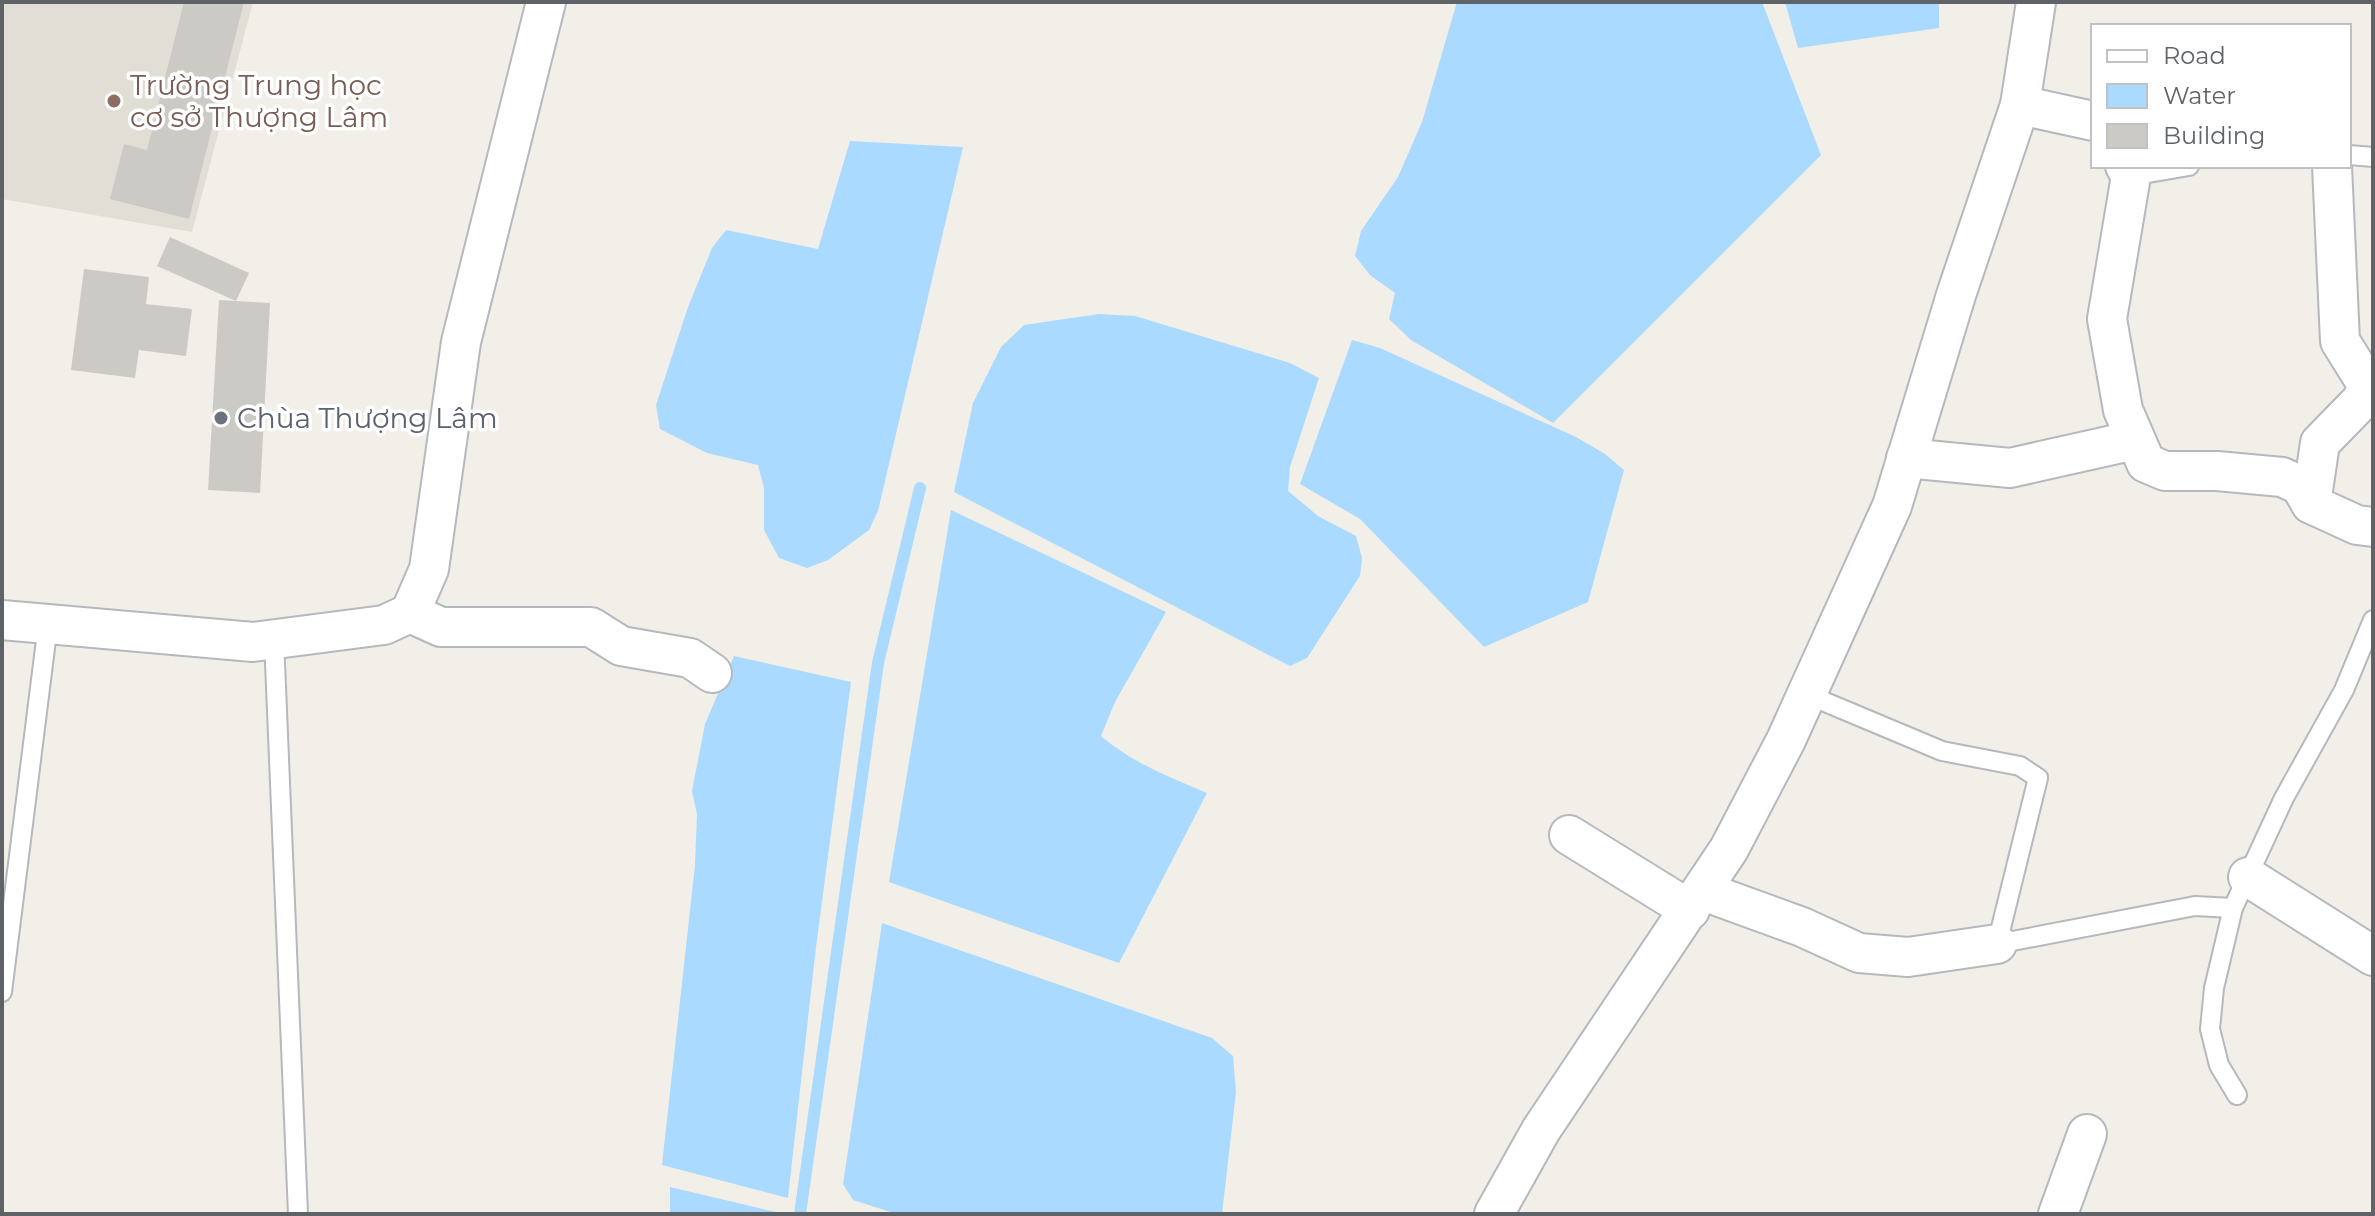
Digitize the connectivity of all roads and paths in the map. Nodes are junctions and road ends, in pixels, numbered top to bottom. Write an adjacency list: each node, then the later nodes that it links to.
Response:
1 (546, 2): 14 (street)
2 (2036, 2): 3 (street)
3 (2020, 105): 4 (street); 11 (street)
4 (2091, 121)
5 (2351, 155): 6 (lane)
6 (2373, 157)
7 (2165, 168): 9 (lane)
8 (2332, 168): 12 (street)
9 (2128, 171): 10 (street)
10 (2135, 440): 11 (street); 12 (street)
11 (1906, 458): 20 (street)
12 (2311, 504): 13 (street)
13 (2373, 527)
14 (410, 613): 18 (street); 19 (street)
15 (2, 620): 17 (street)
16 (2373, 620): 22 (lane)
17 (48, 624): 18 (street); 26 (lane)
18 (274, 639): 29 (lane)
19 (712, 673)
20 (1806, 694): 23 (street); 24 (lane)
21 (1569, 835): 23 (street)
22 (2240, 893): 24 (lane); 25 (street); 27 (lane)
23 (1697, 900): 24 (street); 30 (street)
24 (1997, 944)
25 (2373, 956)
26 (2, 992)
27 (2237, 1095)
28 (2087, 1134): 31 (street)
29 (298, 1214)
30 (1494, 1214)
31 (2058, 1214)

